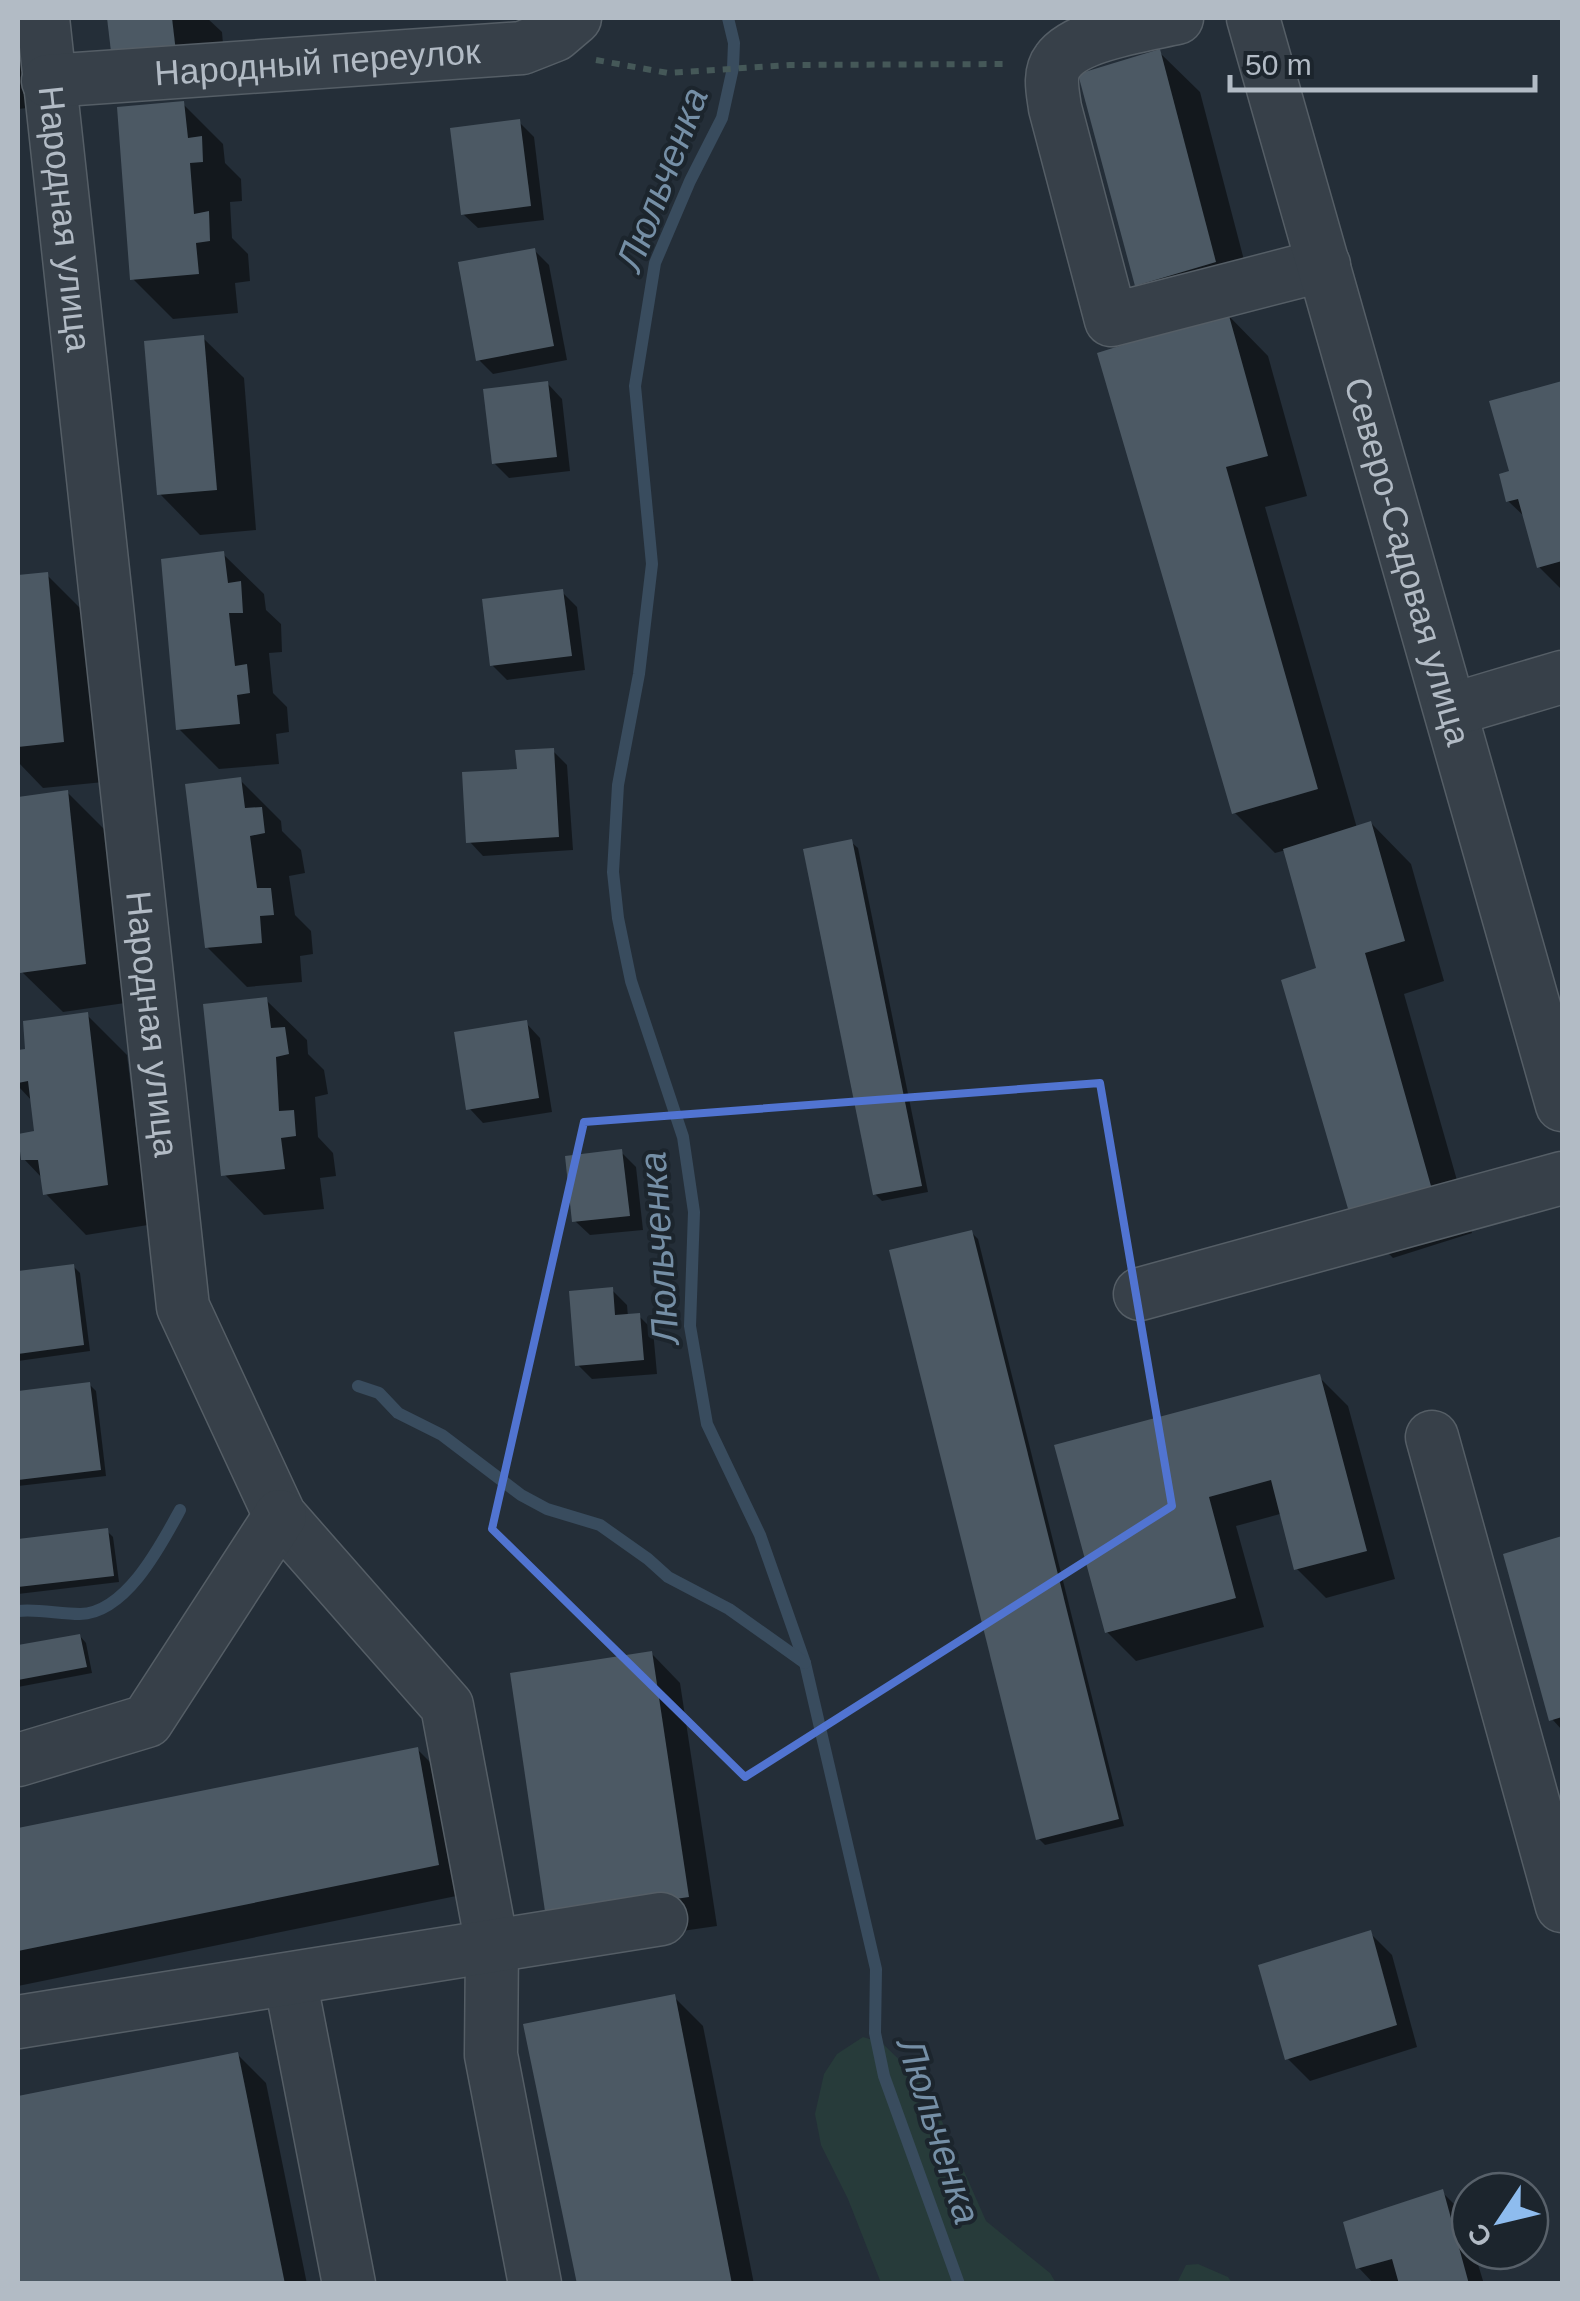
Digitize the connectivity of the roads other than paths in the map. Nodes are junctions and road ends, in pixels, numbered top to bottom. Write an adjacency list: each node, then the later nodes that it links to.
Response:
1 (43, 18): 5 (street, Народная улица)
2 (575, 18): 5 (street, Народный переулок)
3 (1177, 18): 6 (street)
4 (1252, 18): 6 (street, Северо-Садовая улица)
5 (48, 81): 13 (street, Народная улица)
6 (1324, 265): 8 (street, Северо-Садовая улица)
7 (1562, 677): 8 (street)
8 (1451, 710): 9 (street, Северо-Садовая улица)
9 (1562, 1106)
10 (1562, 1178): 11 (street)
11 (1140, 1294)
12 (1432, 1438): 15 (street)
13 (280, 1516): 14 (street); 17 (street, Народная улица)
14 (18, 1760)
15 (1562, 1906)
16 (661, 1919): 17 (street)
17 (492, 1944): 18 (street); 21 (street, Народная улица)
18 (290, 1978): 19 (street); 20 (street)
19 (18, 2022)
20 (348, 2284)
21 (535, 2284)

